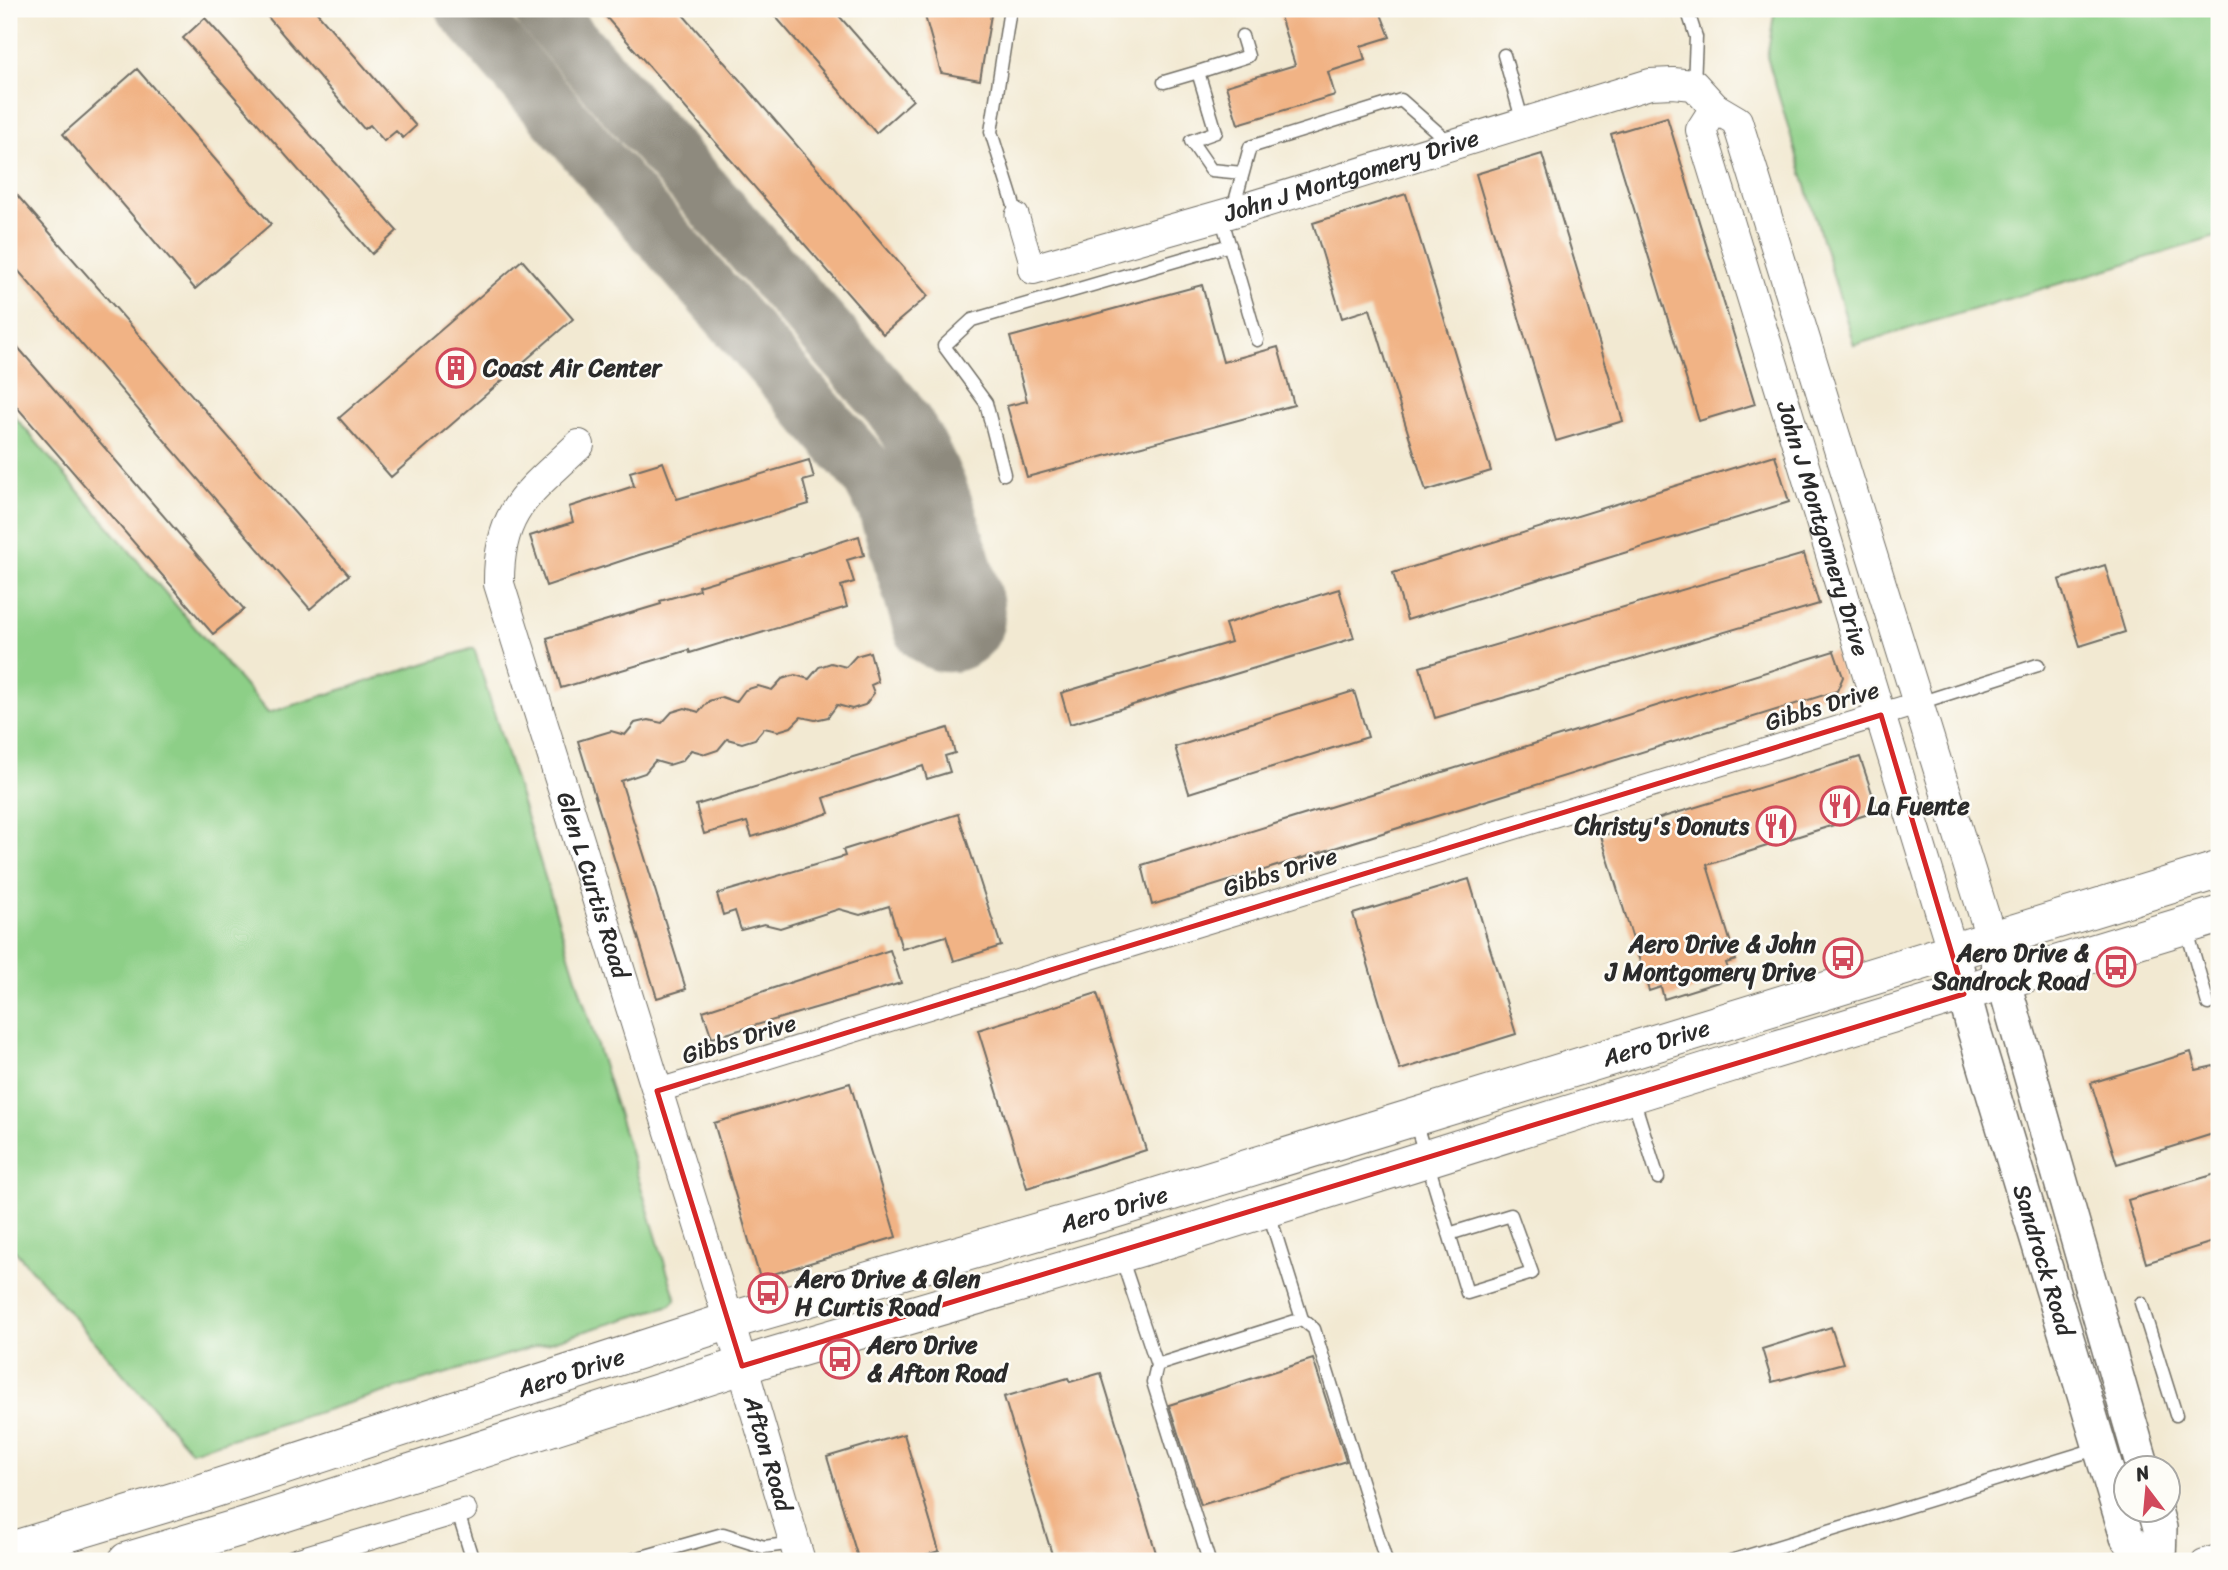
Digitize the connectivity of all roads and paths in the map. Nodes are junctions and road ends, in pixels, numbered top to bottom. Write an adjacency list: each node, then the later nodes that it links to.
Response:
1 (1010, 9): 13 (lane)
2 (1687, 9): 7 (lane)
3 (1242, 36): 5 (lane)
4 (1504, 55): 9 (lane)
5 (1198, 72): 6 (lane); 11 (lane)
6 (1164, 82)
7 (1694, 85): 8 (street, John J Montgomery Drive); 9 (street, John J Montgomery Drive)
8 (1715, 108): 21 (street, John J Montgomery Drive); 22 (street, John J Montgomery Drive)
9 (1523, 123): 10 (street, John J Montgomery Drive)
10 (1451, 145): 11 (lane); 12 (street, John J Montgomery Drive)
11 (1243, 173): 12 (lane)
12 (1227, 214): 14 (lane); 16 (street, John J Montgomery Drive)
13 (1017, 215): 15 (street, John J Montgomery Drive)
14 (1230, 245): 16 (lane); 17 (lane)
15 (1033, 269): 16 (street, John J Montgomery Drive)
16 (1083, 271): 19 (lane)
17 (1257, 340)
18 (579, 445): 30 (street, Glen L Curtis Road)
19 (1004, 474)
20 (2038, 665): 21 (lane)
21 (1919, 702): 22 (street, Gibbs Drive); 25 (street, John J Montgomery Drive)
22 (1881, 715): 26 (street, John J Montgomery Drive); 30 (street, Gibbs Drive)
23 (2219, 870): 25 (main road, Aero Drive)
24 (2202, 921): 27 (main road, Aero Drive); 29 (lane)
25 (1992, 941): 26 (main road, Aero Drive); 27 (main road, Sandrock Road)
26 (1953, 953): 28 (main road, Sandrock Road); 32 (main road, Aero Drive)
27 (2004, 982): 28 (main road, Aero Drive); 44 (main road, Sandrock Road)
28 (1964, 994): 31 (main road, Aero Drive); 43 (main road, Sandrock Road)
29 (2208, 1004)
30 (657, 1091): 40 (street, Glen L Curtis Road)
31 (1632, 1094): 33 (main road, Aero Drive); 34 (lane)
32 (1414, 1117): 33 (lane); 40 (main road, Aero Drive)
33 (1427, 1158): 35 (main road, Aero Drive); 36 (lane)
34 (1658, 1178)
35 (1267, 1208): 37 (main road, Aero Drive); 39 (lane)
36 (1449, 1234): 36 (lane)
37 (1120, 1253): 40 (main road, Aero Drive); 41 (lane)
38 (2141, 1303): 42 (lane)
39 (1302, 1319): 41 (lane); 55 (lane)
40 (736, 1344): 47 (main road, Aero Drive); 48 (street, Afton Road); 50 (main road, Aero Drive)
41 (1157, 1365): 54 (lane)
42 (2176, 1415)
43 (2099, 1448): 56 (lane); 57 (main road, Sandrock Road)
44 (2139, 1454)
45 (462, 1511): 51 (street); 52 (lane)
46 (2159, 1524): 58 (main road)
47 (9, 1551)
48 (797, 1552): 53 (lane)
49 (2219, 1556): 59 (street)
50 (127, 1561)
51 (294, 1561)
52 (473, 1561)
53 (628, 1561)
54 (1209, 1561)
55 (1386, 1561)
56 (1731, 1561)
57 (2146, 1561)
58 (2158, 1561)
59 (2203, 1561)

